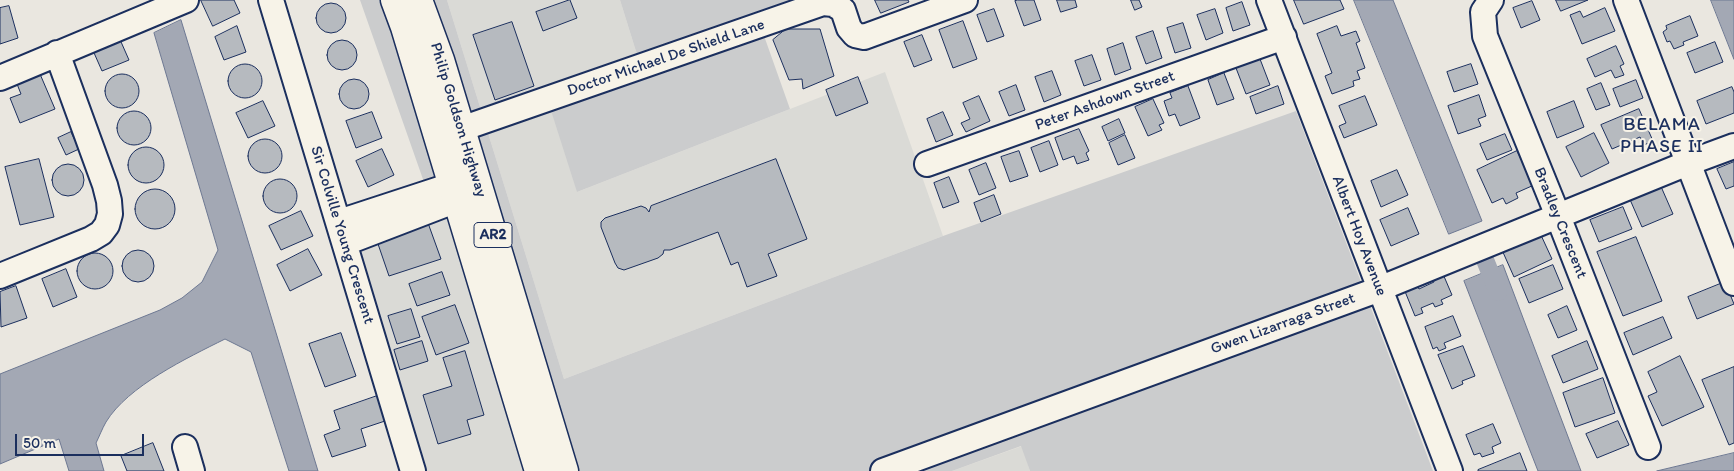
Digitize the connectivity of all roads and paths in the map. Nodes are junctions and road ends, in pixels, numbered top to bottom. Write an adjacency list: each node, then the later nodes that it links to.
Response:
1 (186, 0): 10 (street)
2 (271, 0): 18 (street, Sir Colville Young Crescent)
3 (395, 0): 16 (highway, Philip Goldson Highway / AR2)
4 (418, 0): 12 (highway, Philip Goldson Highway / AR2)
5 (965, 0): 12 (street, Doctor Michael De Shield Lane)
6 (1269, 0): 9 (street, Albert Hoy Avenue)
7 (1491, 0): 17 (street, Bradley Crescent)
8 (1626, 0): 14 (street)
9 (1284, 37): 15 (street, Peter Ashdown Street); 21 (street, Albert Hoy Avenue)
10 (57, 53): 11 (street); 19 (street)
11 (0, 78)
12 (461, 129): 27 (highway, Philip Goldson Highway / AR2)
13 (1734, 146): 14 (street, Gwen Lizarraga Street)
14 (1688, 163): 17 (street, Gwen Lizarraga Street); 20 (street)
15 (927, 164)
16 (454, 193): 18 (street); 26 (highway, Philip Goldson Highway / AR2)
17 (1558, 216): 21 (street, Gwen Lizarraga Street); 23 (street, Bradley Crescent)
18 (342, 233): 25 (street, Sir Colville Young Crescent)
19 (0, 276)
20 (1734, 283)
21 (1379, 287): 28 (street, Gwen Lizarraga Street); 29 (street, Albert Hoy Avenue)
22 (185, 447): 24 (street)
23 (1648, 447)
24 (192, 471)
25 (413, 471)
26 (538, 471)
27 (564, 471)
28 (883, 471)
29 (1450, 471)

